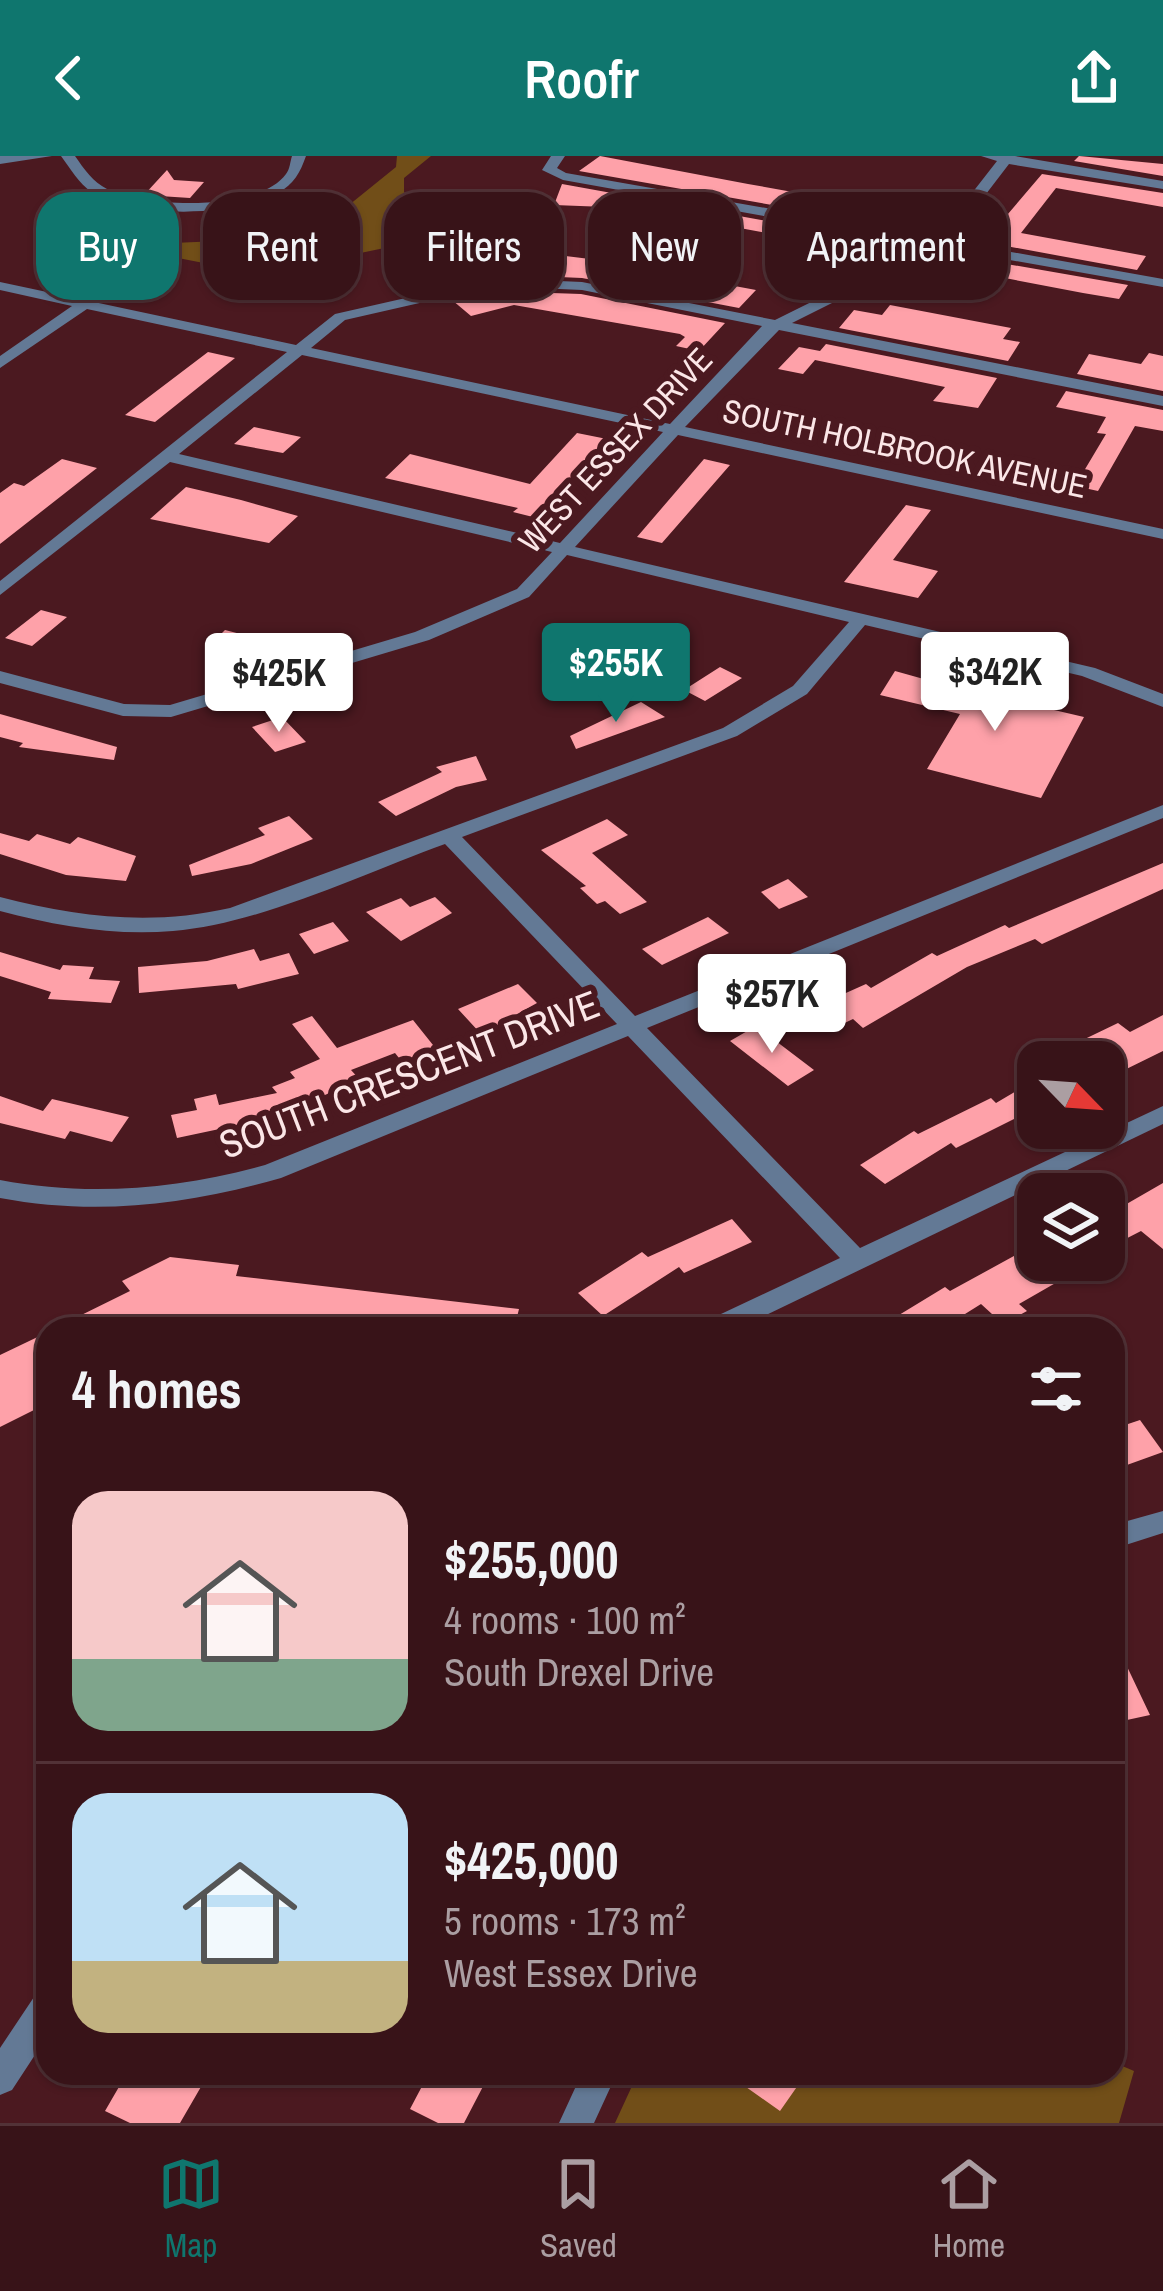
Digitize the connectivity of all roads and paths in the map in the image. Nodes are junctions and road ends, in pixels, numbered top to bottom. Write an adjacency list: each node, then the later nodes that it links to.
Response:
1 (45, 156): 7 (street)
2 (68, 156): 3 (street)
3 (299, 156)
4 (558, 156): 10 (street)
5 (988, 156): 6 (street)
6 (1009, 158): 8 (street); 9 (street, WEST ESSEX DRIVE)
7 (0, 160)
8 (1163, 185)
9 (981, 192)
10 (765, 212)
11 (1008, 255): 12 (street)
12 (1163, 283)
13 (0, 286): 15 (street, SOUTH HOLBROOK AVENUE)
14 (822, 300): 16 (street, WEST ESSEX DRIVE)
15 (84, 304): 17 (street, SOUTH HOLBROOK AVENUE); 18 (street)
16 (774, 323): 17 (street); 19 (street); 20 (street, WEST ESSEX DRIVE)
17 (298, 350): 20 (street, SOUTH HOLBROOK AVENUE); 21 (street)
18 (0, 363)
19 (1163, 401)
20 (676, 430): 22 (street, SOUTH HOLBROOK AVENUE); 23 (street, WEST ESSEX DRIVE)
21 (166, 456): 23 (street); 24 (street)
22 (1163, 534)
23 (566, 550): 25 (street); 26 (street, WEST ESSEX DRIVE)
24 (0, 590)
25 (861, 619): 27 (street); 29 (street)
26 (0, 677)
27 (1163, 701)
28 (1163, 811): 31 (street, SOUTH CRESCENT DRIVE)
29 (448, 836): 30 (street); 31 (street)
30 (0, 904)
31 (631, 1026): 33 (street, SOUTH CRESCENT DRIVE); 34 (street)
32 (1163, 1114): 34 (street)
33 (0, 1189)
34 (857, 1260): 35 (street)
35 (738, 1317)
36 (1161, 1528): 37 (street)
37 (1125, 1535)
38 (36, 2023): 39 (street)
39 (0, 2078)
40 (594, 2085): 41 (street)
41 (577, 2123)

